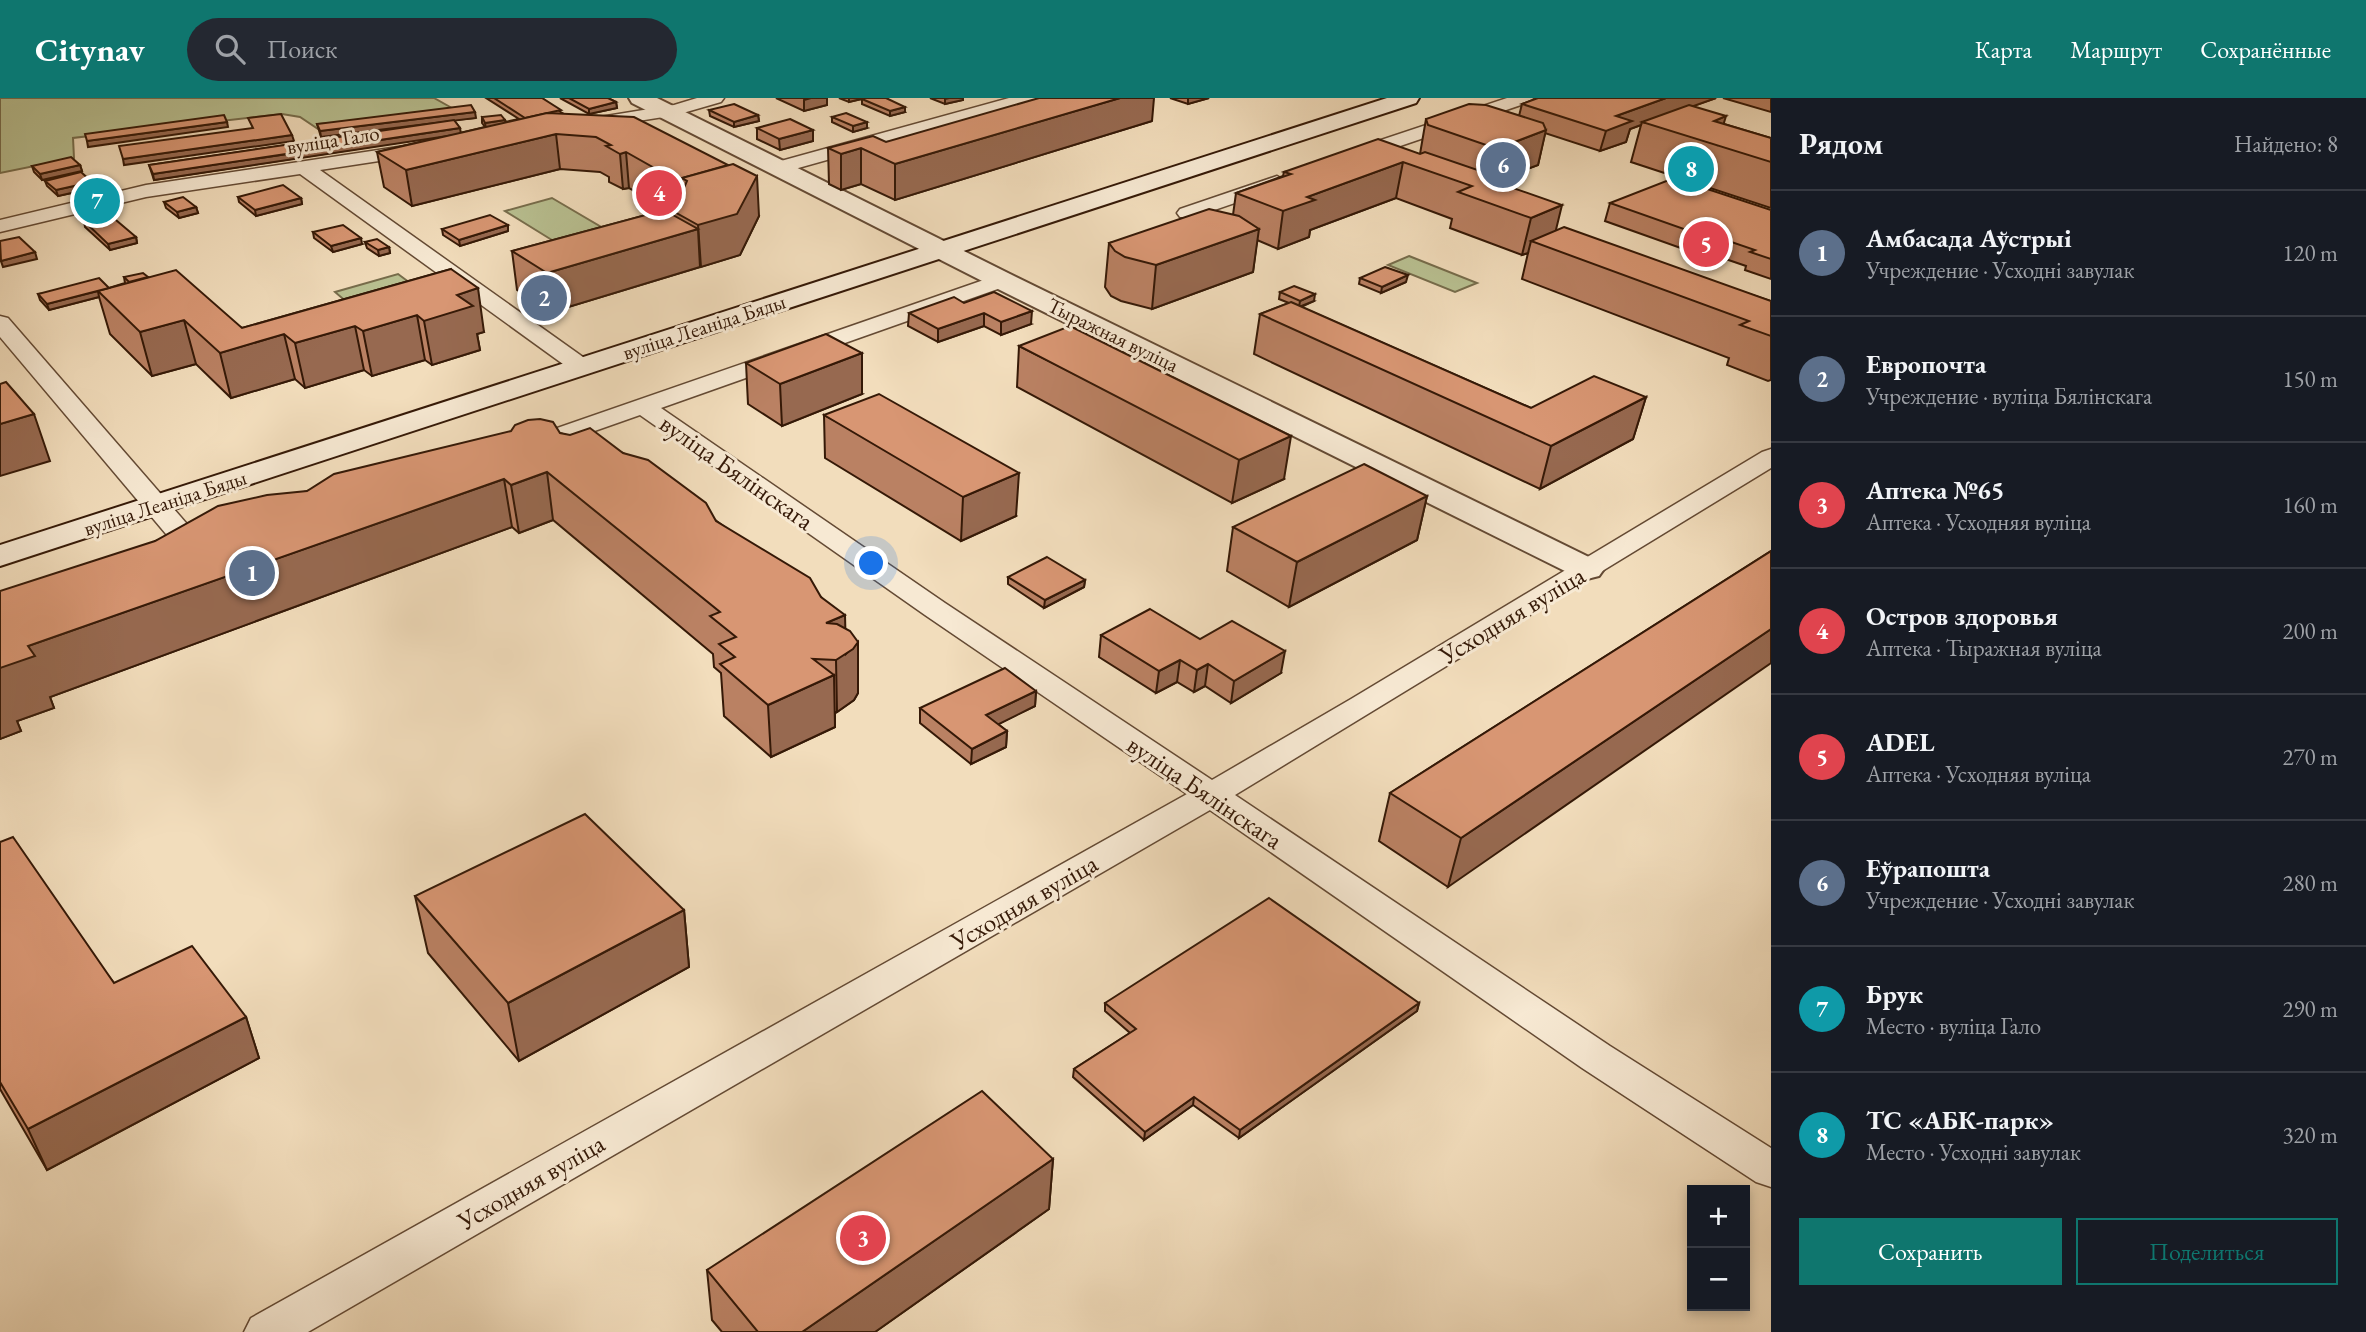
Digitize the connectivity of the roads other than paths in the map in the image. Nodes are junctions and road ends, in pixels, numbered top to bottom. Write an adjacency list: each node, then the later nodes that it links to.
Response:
1 (640, 98): 6 (main road, Тыражная вуліца)
2 (715, 98): 6 (street)
3 (1028, 98): 11 (street)
4 (1408, 98): 15 (main road, вуліца Леаніда Бяды)
5 (1524, 98): 9 (street)
6 (667, 112): 7 (street); 11 (main road, Тыражная вуліца)
7 (572, 127)
8 (437, 147): 10 (street, вуліца Гало)
9 (1334, 162)
10 (303, 167): 14 (street, вуліца Гало); 18 (street)
11 (777, 168): 15 (main road, Тыражная вуліца)
12 (1289, 177): 13 (street)
13 (1187, 213)
14 (0, 226)
15 (941, 250): 16 (main road, Тыражная вуліца); 18 (main road, вуліца Леаніда Бяды)
16 (1001, 280): 19 (street); 27 (main road, Тыражная вуліца)
17 (0, 323): 22 (street)
18 (582, 367): 22 (main road, вуліца Леаніда Бяды)
19 (644, 407): 20 (street); 28 (street, вуліца Бялінскага)
20 (502, 456)
21 (1771, 457): 27 (street, Усходняя вуліца)
22 (157, 506): 24 (main road, вуліца Леаніда Бяды); 25 (street)
23 (229, 551): 25 (street)
24 (0, 556)
25 (203, 560): 26 (street)
26 (178, 569)
27 (1587, 569): 28 (street, Усходняя вуліца)
28 (1210, 795): 29 (street, вуліца Бялінскага); 30 (street, Усходняя вуліца)
29 (1771, 1170)
30 (267, 1332)

